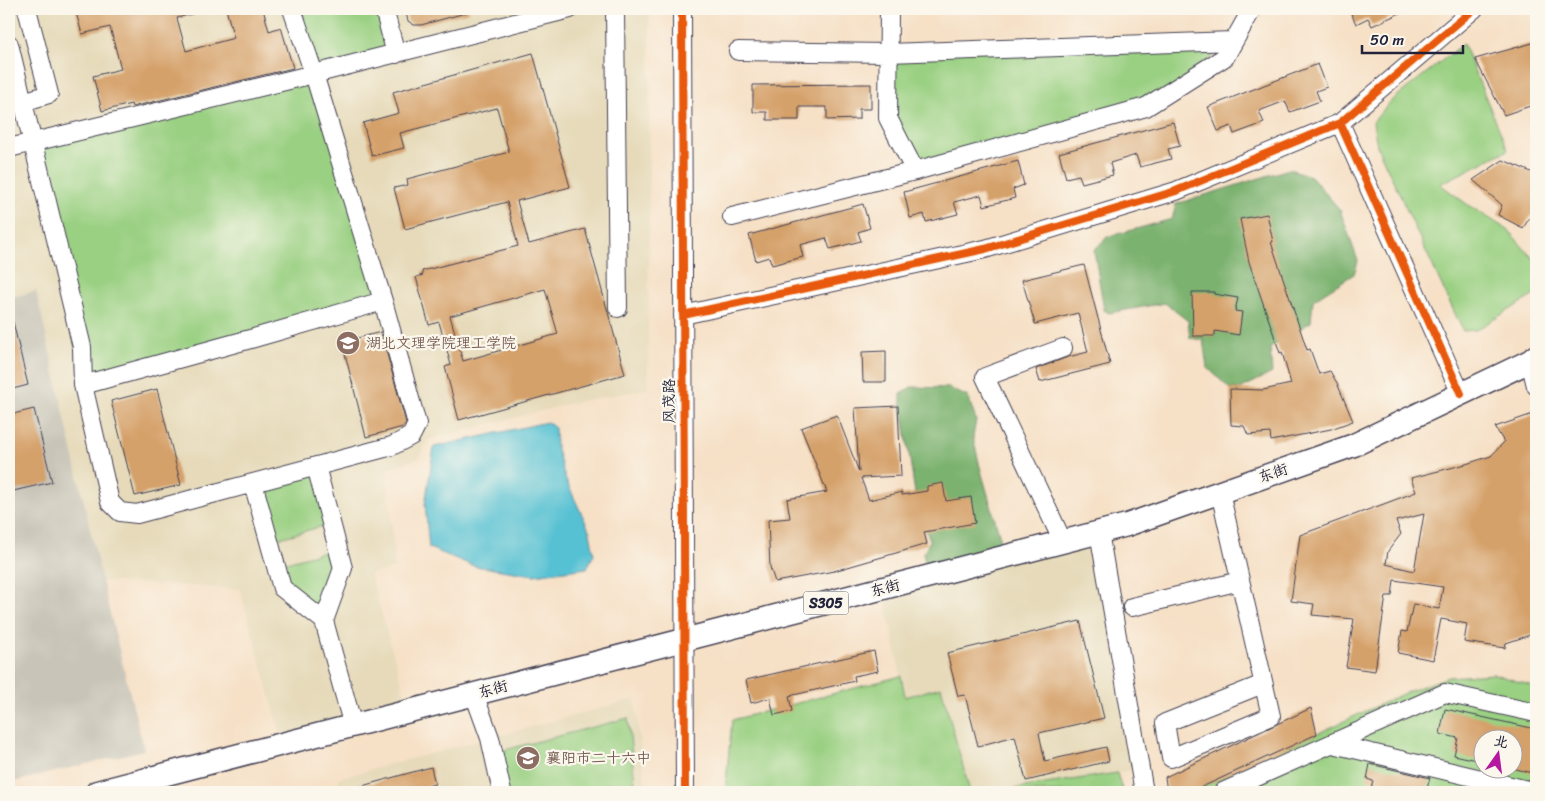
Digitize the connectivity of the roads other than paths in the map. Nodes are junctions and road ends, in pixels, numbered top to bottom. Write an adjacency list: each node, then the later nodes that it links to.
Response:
1 (27, 9): 17 (street)
2 (292, 9): 16 (street)
3 (384, 9): 15 (street)
4 (570, 9): 15 (street)
5 (615, 9): 24 (street)
6 (682, 9): 25 (street, 风茂路)
7 (889, 9): 14 (street)
8 (1239, 9): 11 (street)
9 (1252, 9): 11 (street)
10 (1474, 9): 18 (street)
11 (1237, 35): 14 (street); 21 (street)
12 (9, 49): 17 (street)
13 (738, 51): 14 (street)
14 (888, 52): 21 (street)
15 (396, 54): 16 (street)
16 (314, 74): 19 (street); 23 (street)
17 (18, 108): 19 (street)
18 (1340, 123): 25 (street); 30 (street)
19 (32, 142): 20 (street); 28 (street)
20 (9, 148)
21 (915, 171): 22 (street)
22 (732, 217)
23 (383, 301): 28 (street); 31 (street)
24 (618, 308)
25 (683, 314): 39 (street, 风茂路)
26 (1063, 348): 35 (street)
27 (1533, 359): 29 (street); 30 (main road, 东街 / S305)
28 (83, 385): 32 (street)
29 (1536, 386)
30 (1461, 394): 33 (main road, 东街 / S305)
31 (316, 466): 32 (street); 38 (street)
32 (253, 483): 38 (street)
33 (1220, 492): 34 (main road, 东街 / S305); 36 (street)
34 (1099, 532): 35 (main road, 东街 / S305); 48 (street)
35 (1063, 542): 39 (main road, 东街 / S305)
36 (1240, 581): 37 (street); 40 (street)
37 (1132, 607)
38 (324, 621): 43 (street)
39 (683, 640): 41 (main road, 东街 / S305); 47 (street, 风茂路)
40 (1263, 684): 40 (street)
41 (474, 694): 43 (main road, 东街 / S305); 46 (street)
42 (1536, 713): 44 (street)
43 (353, 726): 45 (main road, 东街 / S305)
44 (1332, 744): 49 (street); 50 (street)
45 (96, 792)
46 (502, 792)
47 (685, 792)
48 (1144, 792)
49 (1223, 792)
50 (1536, 792)

